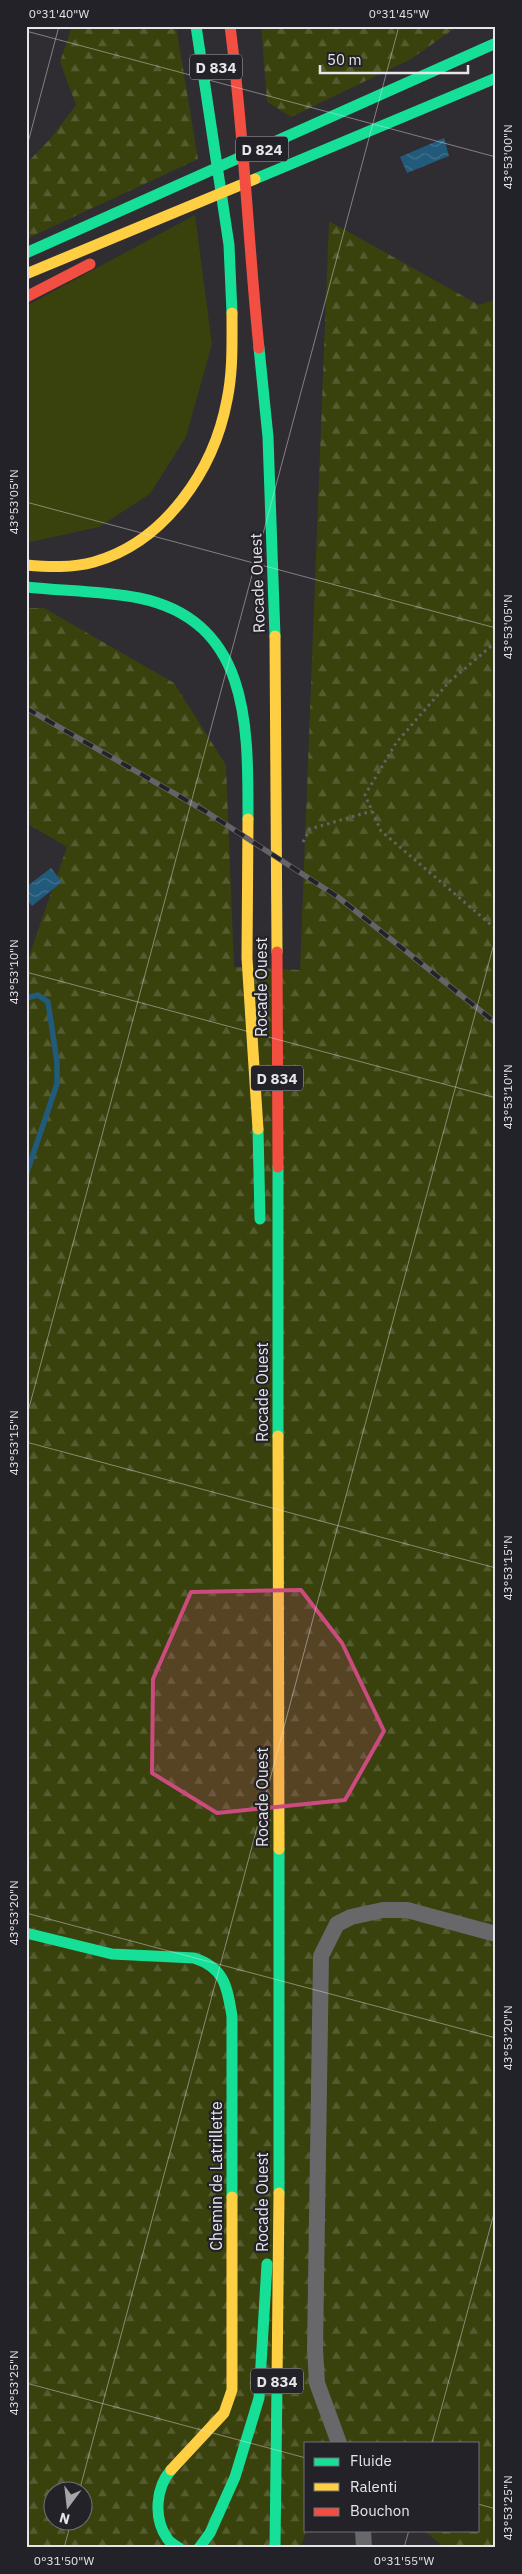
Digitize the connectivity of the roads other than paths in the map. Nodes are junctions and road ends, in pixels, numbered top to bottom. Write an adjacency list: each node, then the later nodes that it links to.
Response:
1 (196, 26): 15 (main road, D 824)
2 (208, 26): 5 (main road, D 834)
3 (230, 26): 9 (main road, D 824)
4 (496, 43): 11 (main road, D 824)
5 (211, 44)
6 (496, 78): 8 (main road, D 824)
7 (229, 136): 9 (main road, D 834)
8 (188, 205): 10 (main road, D 824); 13 (main road, D 824)
9 (248, 237): 19 (main road, Rocade Ouest / D 834)
10 (131, 244)
11 (26, 252)
12 (105, 257): 14 (main road)
13 (26, 274)
14 (26, 297)
15 (26, 565)
16 (26, 587): 17 (main road)
17 (260, 1236)
18 (267, 1811): 19 (main road)
19 (278, 1920): 22 (main road, Rocade Ouest / D 834)
20 (26, 1933): 25 (main road, Chemin de Latrillette)
21 (496, 1934): 23 (street)
22 (278, 2214): 26 (main road); 27 (main road, Rocade Ouest / D 834)
23 (340, 2442)
24 (363, 2532): 28 (street)
25 (179, 2548)
26 (199, 2548)
27 (275, 2548)
28 (364, 2548)

